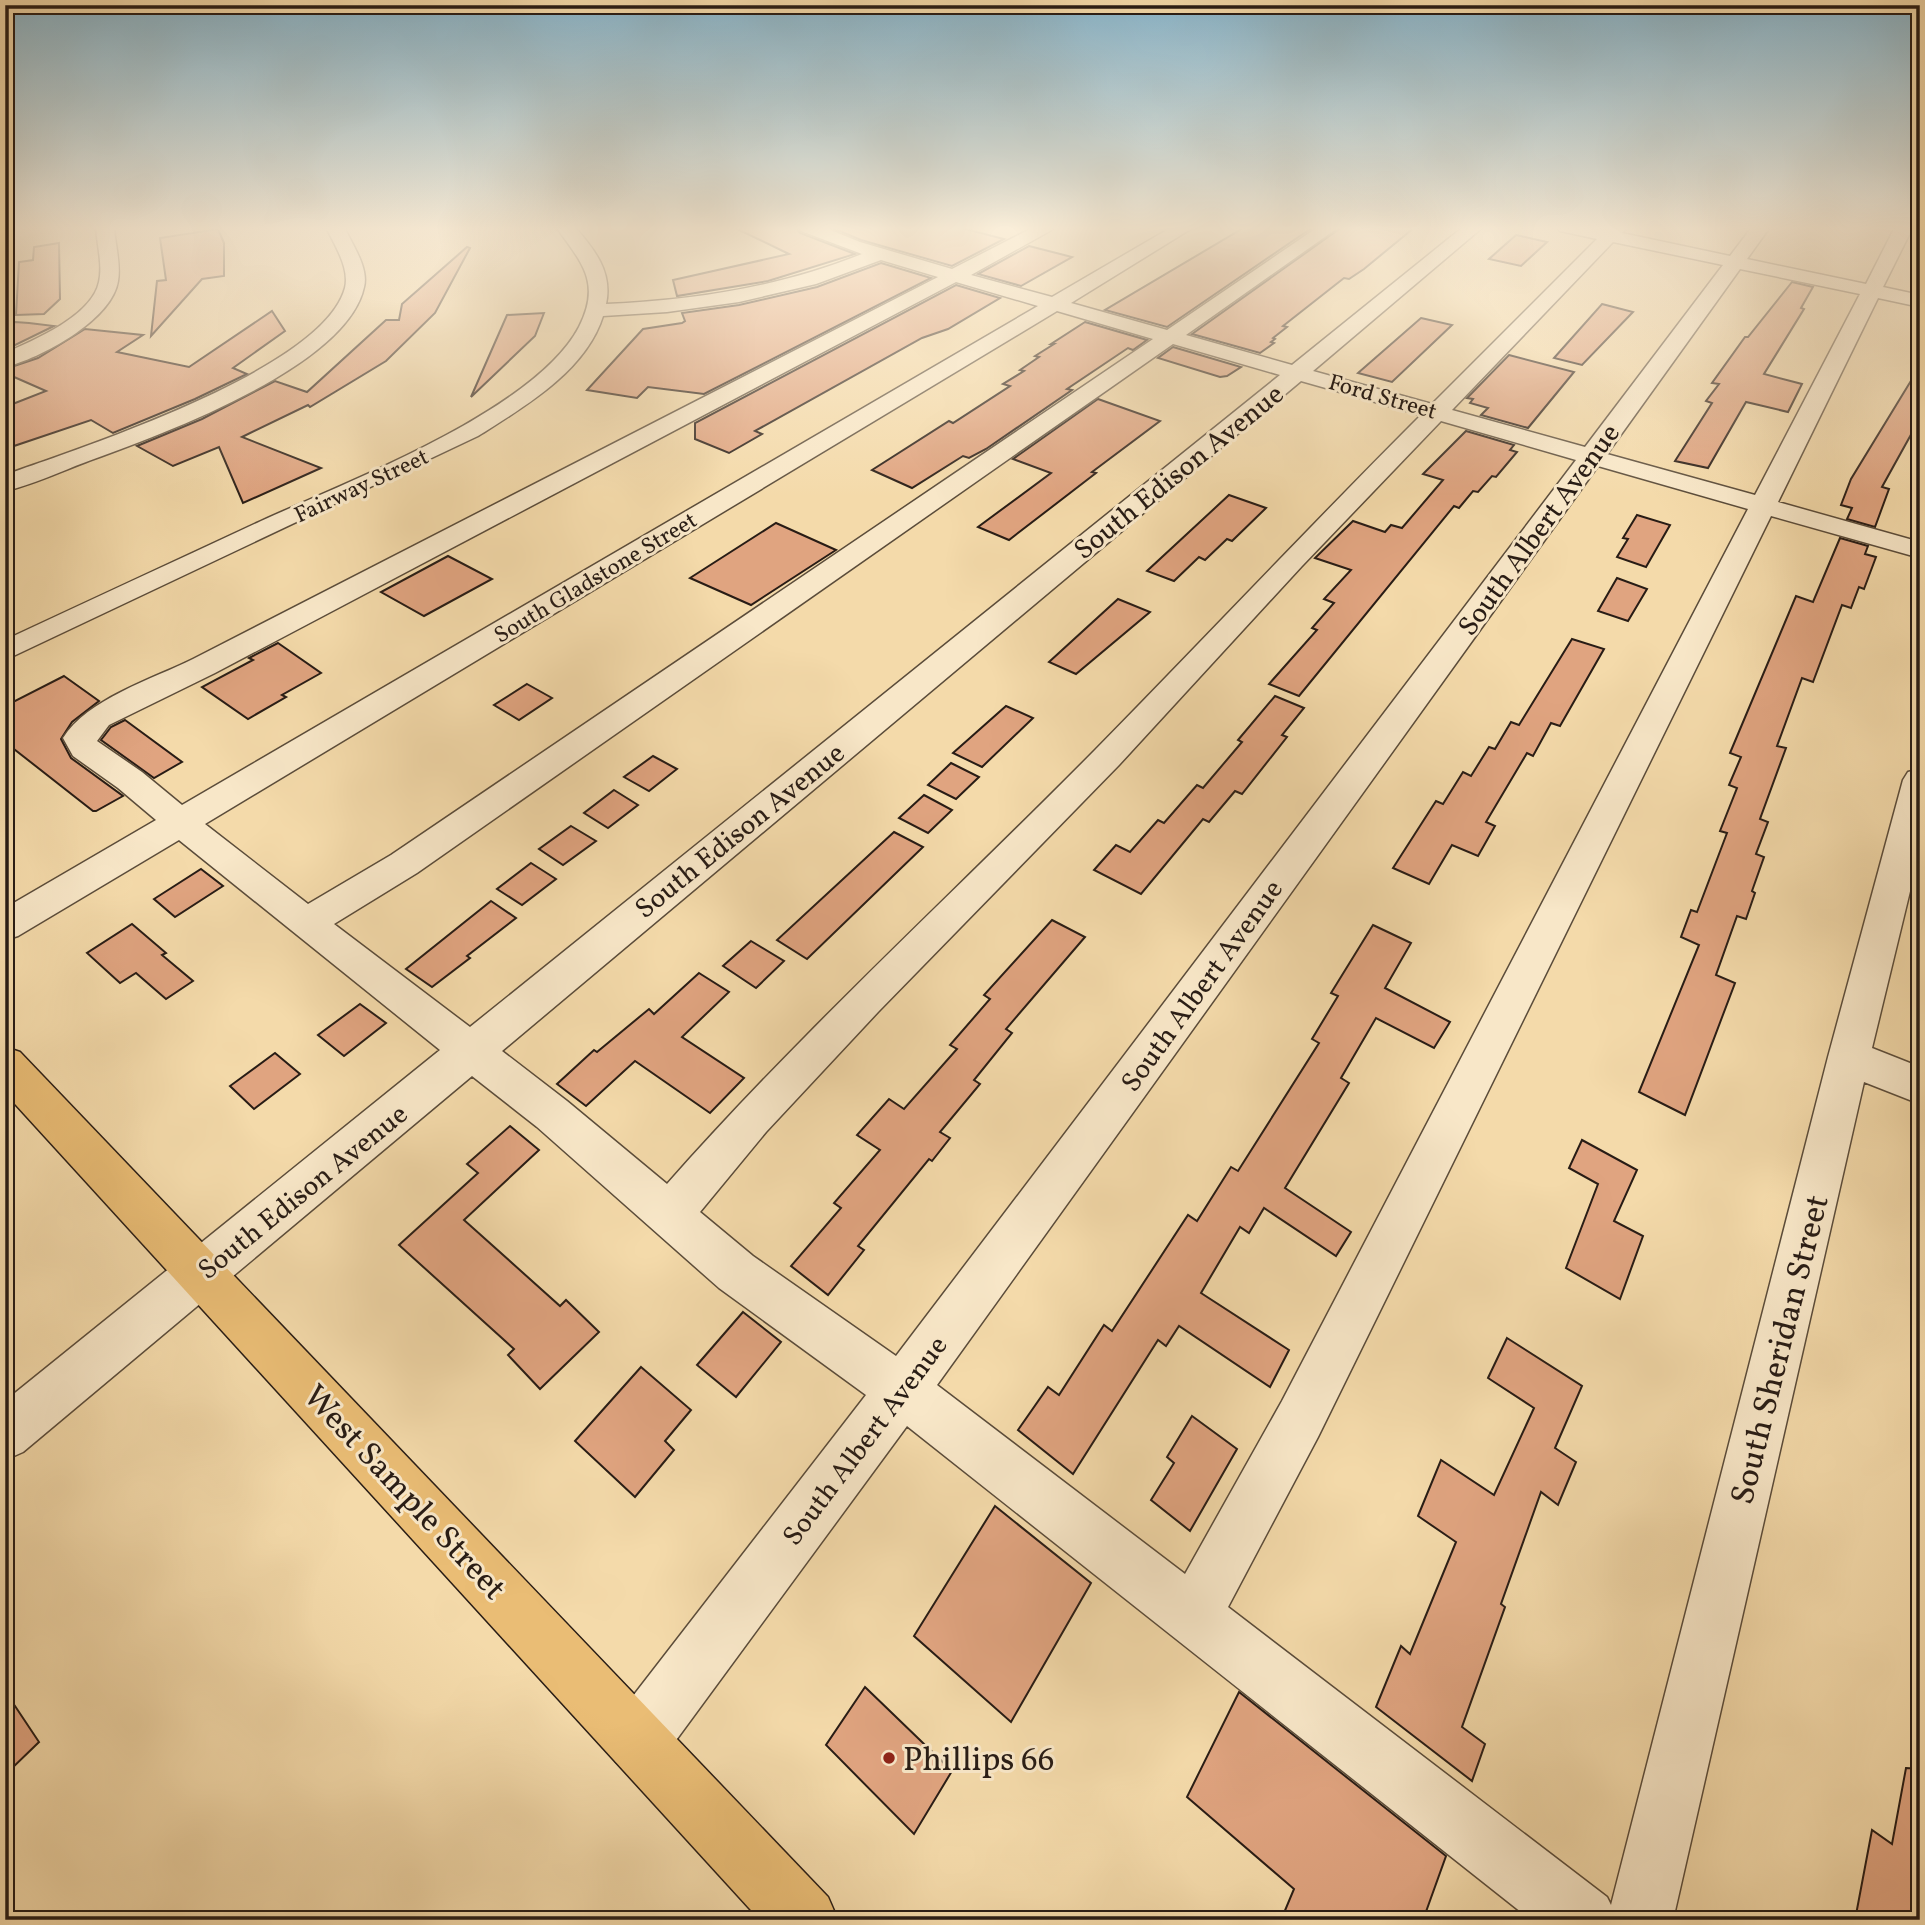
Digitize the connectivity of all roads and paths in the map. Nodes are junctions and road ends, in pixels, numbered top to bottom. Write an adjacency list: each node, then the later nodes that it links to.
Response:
1 (81, 317): 13 (street)
2 (340, 317): 17 (street)
3 (591, 317): 20 (street, Fairway Street)
4 (876, 317): 22 (street)
5 (1033, 317): 22 (street, South Gladstone Street)
6 (1100, 317): 12 (street, Ford Street)
7 (1200, 317): 12 (street)
8 (1365, 317): 14 (street, South Edison Avenue)
9 (1532, 317): 15 (street)
10 (1695, 317): 16 (street, South Albert Avenue)
11 (1860, 317): 18 (street)
12 (1171, 337): 14 (street, Ford Street); 23 (street)
13 (5, 361)
14 (1298, 372): 15 (street, Ford Street); 25 (street, South Edison Avenue)
15 (1439, 412): 16 (street, Ford Street); 29 (street)
16 (1592, 456): 18 (street, Ford Street); 31 (street, South Albert Avenue)
17 (5, 484)
18 (1764, 505): 19 (street, Ford Street); 33 (street)
19 (1920, 550)
20 (5, 651)
21 (1920, 780): 26 (street, South Sheridan Street)
22 (181, 821): 23 (street); 24 (street, South Gladstone Street)
23 (307, 923): 25 (street)
24 (5, 926)
25 (471, 1052): 29 (street); 30 (street, South Edison Avenue)
26 (1849, 1057): 28 (street); 37 (street, South Sheridan Street)
27 (5, 1063): 30 (main road, West Sample Street)
28 (1920, 1086)
29 (670, 1214): 31 (street)
30 (201, 1273): 32 (street, South Edison Avenue); 34 (main road, West Sample Street)
31 (902, 1390): 33 (street); 34 (street, South Albert Avenue)
32 (5, 1434)
33 (1193, 1616): 36 (street)
34 (638, 1740): 35 (main road, West Sample Street)
35 (804, 1920)
36 (1584, 1920)
37 (1640, 1920)

